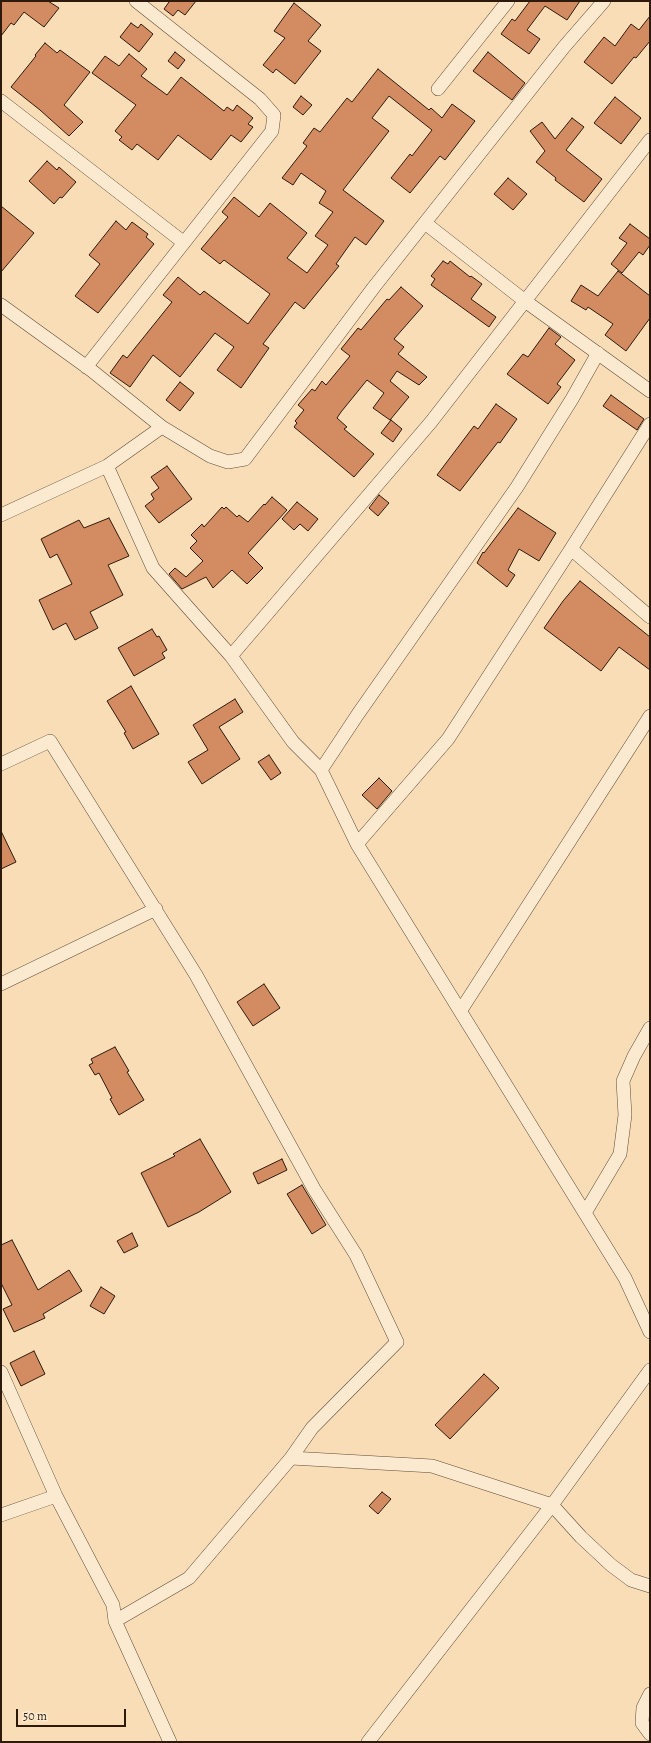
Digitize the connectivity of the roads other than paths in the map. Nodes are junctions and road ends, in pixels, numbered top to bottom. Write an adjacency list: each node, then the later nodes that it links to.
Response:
1 (136, 1): 8 (street)
2 (508, 1): 4 (street)
3 (604, 1): 7 (street)
4 (438, 89)
5 (1, 101): 8 (street)
6 (650, 140): 9 (street)
7 (425, 222): 9 (street); 15 (street)
8 (183, 242): 12 (street)
9 (525, 301): 11 (street); 20 (street)
10 (1, 305): 12 (street)
11 (598, 353): 13 (street); 23 (street)
12 (86, 367): 15 (street)
13 (650, 391)
14 (650, 424): 18 (street)
15 (162, 427): 16 (street)
16 (107, 466): 17 (street); 20 (street)
17 (1, 515)
18 (572, 549): 19 (street); 24 (street)
19 (650, 617)
20 (231, 656): 23 (street)
21 (650, 716): 27 (street)
22 (1, 764): 25 (street)
23 (321, 770): 24 (street)
24 (358, 844): 27 (street)
25 (156, 909): 26 (street); 33 (street)
26 (1, 984)
27 (461, 1010): 29 (street)
28 (650, 1028): 29 (street)
29 (585, 1213): 30 (street)
30 (650, 1332)
31 (650, 1370): 35 (street)
32 (1, 1372): 34 (street)
33 (291, 1458): 35 (street); 38 (street)
34 (56, 1496): 36 (street); 38 (street)
35 (552, 1504): 37 (street); 42 (street)
36 (1, 1515)
37 (650, 1586)
38 (115, 1621): 41 (street)
39 (650, 1694): 40 (street)
40 (650, 1734)
41 (170, 1742)
42 (368, 1742)

